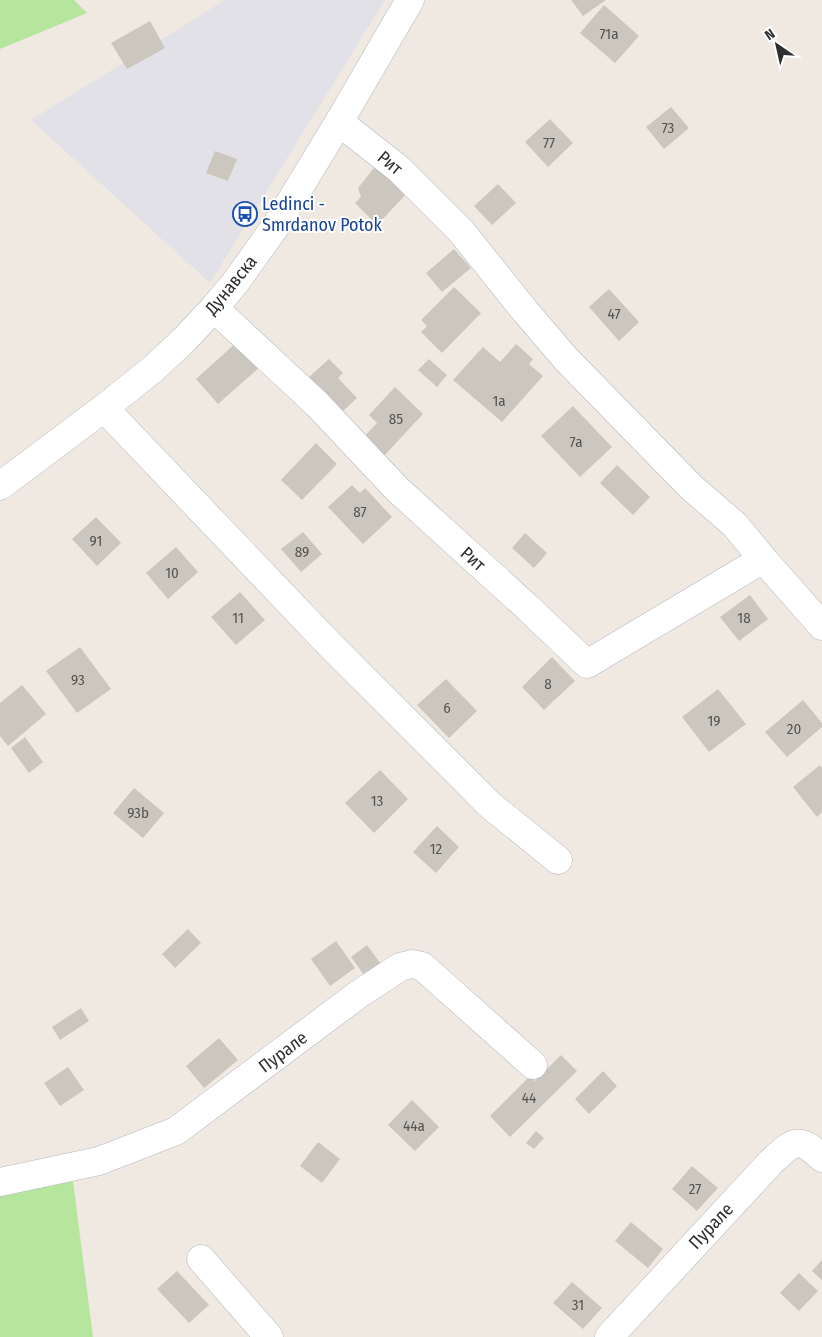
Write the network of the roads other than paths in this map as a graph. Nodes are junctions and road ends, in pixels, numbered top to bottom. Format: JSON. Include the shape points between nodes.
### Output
{"nodes":[{"id":1,"x":410,"y":0,"type":"edge"},
{"id":2,"x":339,"y":122,"type":"junction"},
{"id":3,"x":214,"y":308,"type":"junction"},
{"id":4,"x":104,"y":408,"type":"junction"},
{"id":5,"x":0,"y":486,"type":"edge"},
{"id":6,"x":763,"y":559,"type":"junction"},
{"id":7,"x":822,"y":626,"type":"edge"},
{"id":8,"x":558,"y":860,"type":"dead end"},
{"id":9,"x":533,"y":1065,"type":"dead end"},
{"id":10,"x":822,"y":1158,"type":"edge"},
{"id":11,"x":0,"y":1182,"type":"edge"},
{"id":12,"x":201,"y":1259,"type":"dead end"},
{"id":13,"x":270,"y":1337,"type":"edge"},
{"id":14,"x":609,"y":1337,"type":"edge"}],
"edges":[{"from":1,"to":2,"type":"street","name":"Дунавска"},
{"from":2,"to":3,"type":"street","name":"Дунавска","via":[[275,227]]},
{"from":2,"to":6,"type":"street","name":"Рит","via":[[399,169],[461,231],[566,359],[691,486],[735,525]]},
{"from":3,"to":4,"type":"street","name":"Дунавска","via":[[159,363]]},
{"from":3,"to":6,"type":"street","name":"Рит","via":[[318,404],[397,489],[587,664]]},
{"from":4,"to":5,"type":"street","name":"Дунавска"},
{"from":4,"to":8,"type":"street","via":[[330,645],[490,805]]},
{"from":6,"to":7,"type":"street","name":"Рит"},
{"from":9,"to":11,"type":"street","name":"Пурале","via":[[422,966],[412,964],[400,967],[360,994],[176,1131],[99,1162]]},
{"from":10,"to":14,"type":"street","name":"Пурале","via":[[811,1147],[801,1143],[783,1151]]},
{"from":12,"to":13,"type":"street"}]}
